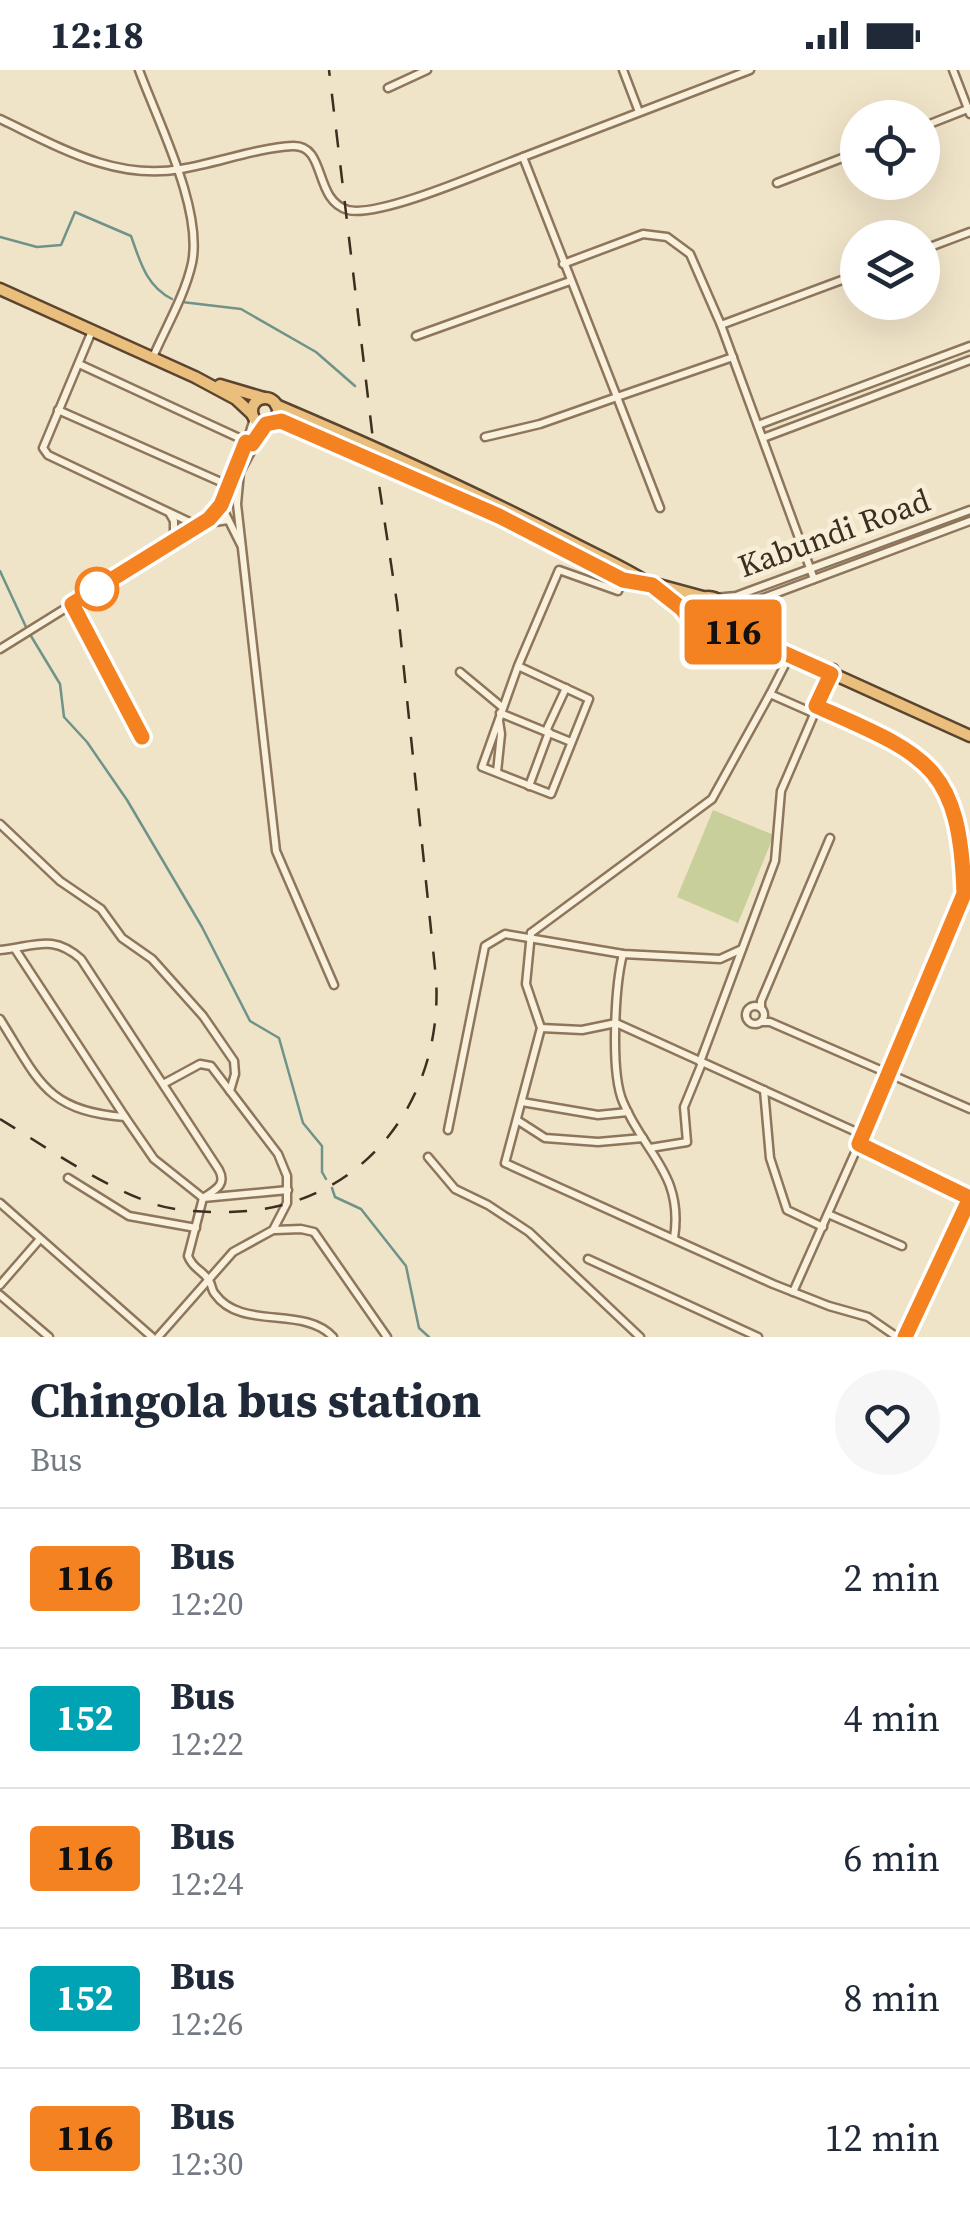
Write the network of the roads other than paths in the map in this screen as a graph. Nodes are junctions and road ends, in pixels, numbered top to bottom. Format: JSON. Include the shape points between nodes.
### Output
{"nodes":[{"id":1,"x":139,"y":70,"type":"edge"},
{"id":2,"x":427,"y":70,"type":"edge"},
{"id":3,"x":623,"y":70,"type":"edge"},
{"id":4,"x":750,"y":70,"type":"edge"},
{"id":5,"x":953,"y":70,"type":"edge"},
{"id":6,"x":388,"y":88,"type":"dead end"},
{"id":7,"x":969,"y":110,"type":"edge"},
{"id":8,"x":639,"y":112,"type":"junction"},
{"id":9,"x":0,"y":119,"type":"edge"},
{"id":10,"x":940,"y":120,"type":"edge"},
{"id":11,"x":523,"y":157,"type":"junction"},
{"id":12,"x":840,"y":159,"type":"edge"},
{"id":13,"x":176,"y":170,"type":"junction"},
{"id":14,"x":777,"y":184,"type":"dead end"},
{"id":15,"x":970,"y":232,"type":"edge"},
{"id":16,"x":940,"y":243,"type":"edge"},
{"id":17,"x":562,"y":264,"type":"junction"},
{"id":18,"x":840,"y":281,"type":"edge"},
{"id":19,"x":570,"y":282,"type":"junction"},
{"id":20,"x":0,"y":289,"type":"edge"},
{"id":21,"x":721,"y":324,"type":"junction"},
{"id":22,"x":92,"y":331,"type":"junction"},
{"id":23,"x":416,"y":336,"type":"dead end"},
{"id":24,"x":970,"y":346,"type":"edge"},
{"id":25,"x":952,"y":353,"type":"junction"},
{"id":26,"x":732,"y":356,"type":"junction"},
{"id":27,"x":152,"y":357,"type":"junction"},
{"id":28,"x":970,"y":360,"type":"edge"},
{"id":29,"x":79,"y":364,"type":"junction"},
{"id":30,"x":957,"y":365,"type":"junction"},
{"id":31,"x":195,"y":377,"type":"junction"},
{"id":32,"x":853,"y":390,"type":"junction"},
{"id":33,"x":264,"y":398,"type":"junction"},
{"id":34,"x":618,"y":398,"type":"junction"},
{"id":35,"x":858,"y":402,"type":"junction"},
{"id":36,"x":276,"y":404,"type":"junction"},
{"id":37,"x":58,"y":410,"type":"junction"},
{"id":38,"x":252,"y":416,"type":"junction"},
{"id":39,"x":273,"y":423,"type":"junction"},
{"id":40,"x":322,"y":424,"type":"junction"},
{"id":41,"x":758,"y":425,"type":"junction"},
{"id":42,"x":485,"y":438,"type":"dead end"},
{"id":43,"x":763,"y":438,"type":"junction"},
{"id":44,"x":249,"y":443,"type":"junction"},
{"id":45,"x":234,"y":487,"type":"junction"},
{"id":46,"x":221,"y":505,"type":"junction"},
{"id":47,"x":660,"y":508,"type":"dead end"},
{"id":48,"x":970,"y":510,"type":"edge"},
{"id":49,"x":170,"y":513,"type":"junction"},
{"id":50,"x":237,"y":514,"type":"junction"},
{"id":51,"x":970,"y":521,"type":"edge"},
{"id":52,"x":224,"y":522,"type":"junction"},
{"id":53,"x":200,"y":525,"type":"junction"},
{"id":54,"x":174,"y":540,"type":"junction"},
{"id":55,"x":242,"y":546,"type":"junction"},
{"id":56,"x":810,"y":569,"type":"junction"},
{"id":57,"x":638,"y":576,"type":"junction"},
{"id":58,"x":814,"y":578,"type":"junction"},
{"id":59,"x":623,"y":580,"type":"junction"},
{"id":60,"x":651,"y":584,"type":"junction"},
{"id":61,"x":708,"y":597,"type":"junction"},
{"id":62,"x":72,"y":604,"type":"junction"},
{"id":63,"x":748,"y":604,"type":"junction"},
{"id":64,"x":726,"y":612,"type":"junction"},
{"id":65,"x":689,"y":618,"type":"junction"},
{"id":66,"x":744,"y":626,"type":"junction"},
{"id":67,"x":720,"y":628,"type":"junction"},
{"id":68,"x":0,"y":649,"type":"edge"},
{"id":69,"x":790,"y":655,"type":"junction"},
{"id":70,"x":518,"y":666,"type":"junction"},
{"id":71,"x":833,"y":671,"type":"junction"},
{"id":72,"x":460,"y":672,"type":"dead end"},
{"id":73,"x":566,"y":688,"type":"junction"},
{"id":74,"x":770,"y":694,"type":"junction"},
{"id":75,"x":815,"y":710,"type":"junction"},
{"id":76,"x":500,"y":713,"type":"junction"},
{"id":77,"x":547,"y":732,"type":"junction"},
{"id":78,"x":970,"y":733,"type":"edge"},
{"id":79,"x":142,"y":737,"type":"dead end"},
{"id":80,"x":571,"y":742,"type":"junction"},
{"id":81,"x":497,"y":772,"type":"junction"},
{"id":82,"x":529,"y":786,"type":"junction"},
{"id":83,"x":0,"y":824,"type":"edge"},
{"id":84,"x":830,"y":838,"type":"dead end"},
{"id":85,"x":967,"y":893,"type":"edge"},
{"id":86,"x":528,"y":937,"type":"junction"},
{"id":87,"x":15,"y":949,"type":"junction"},
{"id":88,"x":742,"y":949,"type":"junction"},
{"id":89,"x":0,"y":950,"type":"edge"},
{"id":90,"x":623,"y":954,"type":"junction"},
{"id":91,"x":334,"y":985,"type":"dead end"},
{"id":92,"x":0,"y":1019,"type":"edge"},
{"id":93,"x":616,"y":1023,"type":"junction"},
{"id":94,"x":541,"y":1028,"type":"junction"},
{"id":95,"x":701,"y":1062,"type":"junction"},
{"id":96,"x":890,"y":1074,"type":"junction"},
{"id":97,"x":165,"y":1083,"type":"junction"},
{"id":98,"x":764,"y":1089,"type":"junction"},
{"id":99,"x":230,"y":1092,"type":"junction"},
{"id":100,"x":522,"y":1102,"type":"junction"},
{"id":101,"x":970,"y":1109,"type":"edge"},
{"id":102,"x":628,"y":1112,"type":"junction"},
{"id":103,"x":125,"y":1117,"type":"junction"},
{"id":104,"x":517,"y":1120,"type":"junction"},
{"id":105,"x":448,"y":1130,"type":"dead end"},
{"id":106,"x":863,"y":1134,"type":"junction"},
{"id":107,"x":643,"y":1138,"type":"junction"},
{"id":108,"x":859,"y":1144,"type":"junction"},
{"id":109,"x":650,"y":1148,"type":"junction"},
{"id":110,"x":428,"y":1157,"type":"dead end"},
{"id":111,"x":68,"y":1178,"type":"dead end"},
{"id":112,"x":288,"y":1190,"type":"junction"},
{"id":113,"x":203,"y":1198,"type":"junction"},
{"id":114,"x":0,"y":1203,"type":"edge"},
{"id":115,"x":828,"y":1214,"type":"junction"},
{"id":116,"x":823,"y":1227,"type":"junction"},
{"id":117,"x":196,"y":1228,"type":"junction"},
{"id":118,"x":274,"y":1230,"type":"junction"},
{"id":119,"x":674,"y":1238,"type":"junction"},
{"id":120,"x":40,"y":1239,"type":"junction"},
{"id":121,"x":902,"y":1246,"type":"dead end"},
{"id":122,"x":588,"y":1259,"type":"dead end"},
{"id":123,"x":208,"y":1278,"type":"junction"},
{"id":124,"x":0,"y":1285,"type":"edge"},
{"id":125,"x":793,"y":1292,"type":"junction"},
{"id":126,"x":0,"y":1295,"type":"edge"},
{"id":127,"x":49,"y":1337,"type":"edge"},
{"id":128,"x":155,"y":1337,"type":"edge"},
{"id":129,"x":332,"y":1337,"type":"edge"},
{"id":130,"x":387,"y":1337,"type":"edge"},
{"id":131,"x":640,"y":1337,"type":"edge"},
{"id":132,"x":758,"y":1337,"type":"edge"},
{"id":133,"x":897,"y":1337,"type":"edge"},
{"id":134,"x":905,"y":1337,"type":"edge"}],
"edges":[{"from":1,"to":13,"type":"street"},
{"from":2,"to":6,"type":"street"},
{"from":3,"to":8,"type":"street"},
{"from":4,"to":8,"type":"street"},
{"from":5,"to":7,"type":"street"},
{"from":7,"to":10,"type":"street"},
{"from":8,"to":11,"type":"street"},
{"from":9,"to":13,"type":"street","via":[[98,164]]},
{"from":11,"to":13,"type":"street","via":[[356,212],[330,199],[312,152],[303,147]]},
{"from":11,"to":17,"type":"street"},
{"from":12,"to":14,"type":"street"},
{"from":13,"to":27,"type":"street","via":[[192,226],[192,264]]},
{"from":15,"to":16,"type":"street"},
{"from":17,"to":19,"type":"street"},
{"from":17,"to":21,"type":"street","via":[[643,234],[668,237],[690,254]]},
{"from":18,"to":21,"type":"street"},
{"from":19,"to":23,"type":"street"},
{"from":19,"to":34,"type":"street"},
{"from":20,"to":22,"type":"highway"},
{"from":21,"to":26,"type":"street"},
{"from":22,"to":27,"type":"highway"},
{"from":22,"to":29,"type":"street"},
{"from":24,"to":25,"type":"street"},
{"from":25,"to":30,"type":"street"},
{"from":25,"to":32,"type":"street"},
{"from":26,"to":34,"type":"street"},
{"from":26,"to":41,"type":"street"},
{"from":27,"to":31,"type":"highway"},
{"from":28,"to":30,"type":"street"},
{"from":29,"to":37,"type":"street"},
{"from":29,"to":44,"type":"street"},
{"from":30,"to":35,"type":"street"},
{"from":31,"to":33,"type":"highway"},
{"from":31,"to":38,"type":"highway"},
{"from":32,"to":35,"type":"street"},
{"from":32,"to":41,"type":"street"},
{"from":33,"to":36,"type":"highway"},
{"from":33,"to":38,"type":"highway","via":[[253,404]]},
{"from":34,"to":42,"type":"street"},
{"from":34,"to":47,"type":"street"},
{"from":35,"to":43,"type":"street"},
{"from":36,"to":39,"type":"highway"},
{"from":36,"to":40,"type":"highway"},
{"from":37,"to":45,"type":"street"},
{"from":37,"to":49,"type":"street","via":[[44,442],[48,454]]},
{"from":38,"to":39,"type":"highway"},
{"from":38,"to":44,"type":"street"},
{"from":39,"to":40,"type":"highway"},
{"from":39,"to":44,"type":"street"},
{"from":39,"to":59,"type":"street","via":[[499,516]]},
{"from":40,"to":57,"type":"highway"},
{"from":41,"to":43,"type":"street"},
{"from":43,"to":56,"type":"street"},
{"from":44,"to":45,"type":"street"},
{"from":45,"to":46,"type":"street"},
{"from":45,"to":50,"type":"street"},
{"from":46,"to":52,"type":"street"},
{"from":46,"to":53,"type":"street"},
{"from":48,"to":56,"type":"street","name":"Kabundi Road"},
{"from":49,"to":53,"type":"street"},
{"from":49,"to":54,"type":"street"},
{"from":50,"to":52,"type":"street"},
{"from":50,"to":55,"type":"street"},
{"from":51,"to":58,"type":"street","name":"Kabundi Road"},
{"from":52,"to":53,"type":"street"},
{"from":52,"to":55,"type":"street"},
{"from":53,"to":54,"type":"street"},
{"from":54,"to":62,"type":"street"},
{"from":55,"to":91,"type":"street","via":[[276,851]]},
{"from":56,"to":58,"type":"street"},
{"from":56,"to":61,"type":"street","name":"Kabundi Road","via":[[736,596]]},
{"from":57,"to":59,"type":"street"},
{"from":57,"to":60,"type":"highway"},
{"from":58,"to":63,"type":"street","name":"Kabundi Road"},
{"from":59,"to":60,"type":"street"},
{"from":59,"to":70,"type":"street","via":[[618,591],[560,570]]},
{"from":60,"to":61,"type":"highway"},
{"from":60,"to":65,"type":"highway"},
{"from":61,"to":64,"type":"highway"},
{"from":61,"to":65,"type":"highway","via":[[692,605]]},
{"from":62,"to":68,"type":"street"},
{"from":62,"to":79,"type":"street"},
{"from":63,"to":64,"type":"street","name":"Kabundi Road"},
{"from":63,"to":66,"type":"street","via":[[741,614]]},
{"from":64,"to":66,"type":"highway"},
{"from":64,"to":67,"type":"highway"},
{"from":65,"to":67,"type":"highway","via":[[705,633]]},
{"from":66,"to":71,"type":"highway"},
{"from":67,"to":69,"type":"highway"},
{"from":69,"to":71,"type":"highway"},
{"from":69,"to":74,"type":"street"},
{"from":70,"to":73,"type":"street"},
{"from":70,"to":76,"type":"street"},
{"from":71,"to":75,"type":"street"},
{"from":71,"to":78,"type":"highway"},
{"from":72,"to":76,"type":"street"},
{"from":73,"to":77,"type":"street"},
{"from":73,"to":80,"type":"street","via":[[589,700]]},
{"from":74,"to":75,"type":"street"},
{"from":74,"to":86,"type":"street","via":[[712,799]]},
{"from":75,"to":85,"type":"street","via":[[902,746],[929,766],[958,825]]},
{"from":75,"to":88,"type":"street","via":[[781,791],[775,861]]},
{"from":76,"to":77,"type":"street"},
{"from":76,"to":81,"type":"street"},
{"from":76,"to":81,"type":"street","via":[[481,764]]},
{"from":77,"to":80,"type":"street"},
{"from":77,"to":82,"type":"street"},
{"from":80,"to":82,"type":"street","via":[[553,793]]},
{"from":81,"to":82,"type":"street"},
{"from":83,"to":99,"type":"street","via":[[101,909],[203,1016],[234,1061]]},
{"from":84,"to":96,"type":"street","via":[[761,1012]]},
{"from":85,"to":96,"type":"street"},
{"from":86,"to":90,"type":"street"},
{"from":86,"to":94,"type":"street","via":[[526,984]]},
{"from":86,"to":105,"type":"street","via":[[500,935],[485,946]]},
{"from":87,"to":89,"type":"street"},
{"from":87,"to":97,"type":"street","via":[[51,942],[70,948]]},
{"from":87,"to":103,"type":"street"},
{"from":88,"to":90,"type":"street","via":[[720,959]]},
{"from":88,"to":95,"type":"street"},
{"from":90,"to":93,"type":"street"},
{"from":92,"to":103,"type":"street","via":[[60,1101],[81,1112]]},
{"from":93,"to":94,"type":"street"},
{"from":93,"to":95,"type":"street"},
{"from":93,"to":102,"type":"street","via":[[620,1091]]},
{"from":94,"to":100,"type":"street"},
{"from":95,"to":98,"type":"street"},
{"from":95,"to":109,"type":"street","via":[[684,1107],[687,1142]]},
{"from":96,"to":101,"type":"street"},
{"from":96,"to":106,"type":"street"},
{"from":97,"to":99,"type":"street","via":[[205,1064]]},
{"from":97,"to":113,"type":"street","via":[[222,1176],[220,1187]]},
{"from":98,"to":106,"type":"street"},
{"from":98,"to":116,"type":"street","via":[[770,1158],[786,1210]]},
{"from":99,"to":112,"type":"street","via":[[278,1154]]},
{"from":100,"to":102,"type":"street","via":[[598,1116]]},
{"from":100,"to":104,"type":"street"},
{"from":102,"to":107,"type":"street"},
{"from":103,"to":113,"type":"street","via":[[154,1159]]},
{"from":104,"to":107,"type":"street","via":[[545,1138]]},
{"from":104,"to":119,"type":"street","via":[[505,1164]]},
{"from":106,"to":108,"type":"street"},
{"from":107,"to":109,"type":"street"},
{"from":108,"to":115,"type":"street"},
{"from":108,"to":134,"type":"street","via":[[970,1198]]},
{"from":109,"to":119,"type":"street","via":[[674,1200]]},
{"from":110,"to":131,"type":"street","via":[[455,1189],[528,1232]]},
{"from":111,"to":117,"type":"street","via":[[129,1216]]},
{"from":112,"to":113,"type":"street"},
{"from":112,"to":118,"type":"street"},
{"from":113,"to":117,"type":"street"},
{"from":114,"to":120,"type":"street"},
{"from":115,"to":116,"type":"street"},
{"from":115,"to":121,"type":"street"},
{"from":116,"to":125,"type":"street"},
{"from":117,"to":123,"type":"street","via":[[188,1256]]},
{"from":118,"to":123,"type":"street","via":[[239,1247]]},
{"from":118,"to":130,"type":"street","via":[[314,1232]]},
{"from":119,"to":125,"type":"street"},
{"from":120,"to":124,"type":"street"},
{"from":120,"to":128,"type":"street"},
{"from":122,"to":132,"type":"street"},
{"from":123,"to":128,"type":"street"},
{"from":123,"to":129,"type":"street","via":[[214,1293],[236,1309],[314,1324]]},
{"from":125,"to":133,"type":"street","via":[[868,1317]]},
{"from":126,"to":127,"type":"street"}]}
